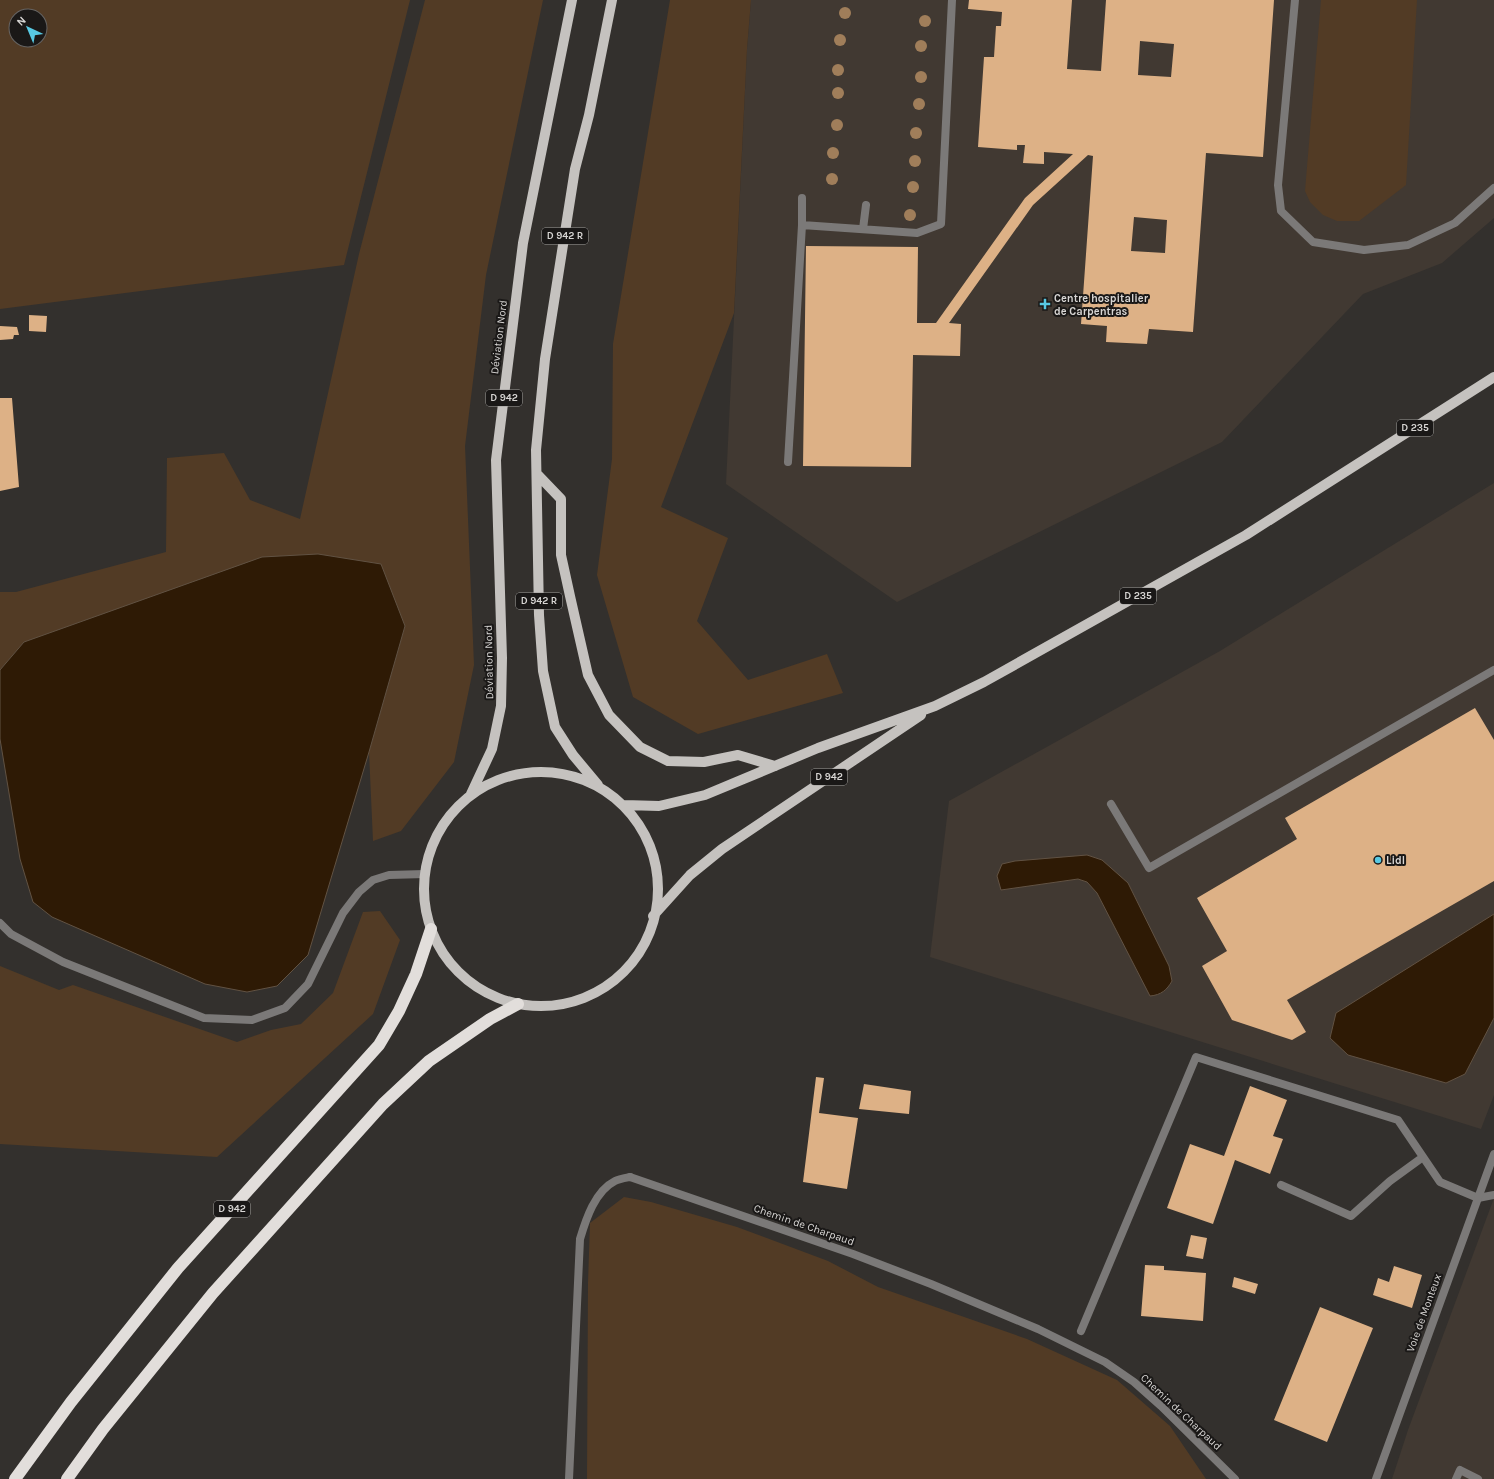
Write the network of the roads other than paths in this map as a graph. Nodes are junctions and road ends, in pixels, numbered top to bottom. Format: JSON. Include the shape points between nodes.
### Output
{"nodes":[{"id":1,"x":572,"y":0,"type":"edge"},
{"id":2,"x":612,"y":0,"type":"edge"},
{"id":3,"x":952,"y":0,"type":"edge"},
{"id":4,"x":1295,"y":0,"type":"edge"},
{"id":5,"x":1494,"y":188,"type":"edge"},
{"id":6,"x":802,"y":198,"type":"dead end"},
{"id":7,"x":866,"y":205,"type":"dead end"},
{"id":8,"x":802,"y":225,"type":"junction"},
{"id":9,"x":863,"y":229,"type":"junction"},
{"id":10,"x":1494,"y":377,"type":"edge"},
{"id":11,"x":788,"y":462,"type":"dead end"},
{"id":12,"x":537,"y":474,"type":"junction"},
{"id":13,"x":1494,"y":670,"type":"edge"},
{"id":14,"x":935,"y":706,"type":"junction"},
{"id":15,"x":775,"y":766,"type":"junction"},
{"id":16,"x":598,"y":786,"type":"junction"},
{"id":17,"x":470,"y":796,"type":"junction"},
{"id":18,"x":1111,"y":804,"type":"dead end"},
{"id":19,"x":624,"y":805,"type":"junction"},
{"id":20,"x":426,"y":874,"type":"junction"},
{"id":21,"x":653,"y":916,"type":"junction"},
{"id":22,"x":0,"y":923,"type":"edge"},
{"id":23,"x":431,"y":929,"type":"junction"},
{"id":24,"x":518,"y":1004,"type":"junction"},
{"id":25,"x":1494,"y":1154,"type":"edge"},
{"id":26,"x":1423,"y":1157,"type":"junction"},
{"id":27,"x":1281,"y":1185,"type":"dead end"},
{"id":28,"x":1494,"y":1195,"type":"edge"},
{"id":29,"x":1478,"y":1198,"type":"junction"},
{"id":30,"x":1081,"y":1331,"type":"dead end"},
{"id":31,"x":14,"y":1479,"type":"edge"},
{"id":32,"x":67,"y":1479,"type":"edge"},
{"id":33,"x":569,"y":1479,"type":"edge"},
{"id":34,"x":1235,"y":1479,"type":"edge"},
{"id":35,"x":1376,"y":1479,"type":"edge"},
{"id":36,"x":1456,"y":1479,"type":"edge"},
{"id":37,"x":1478,"y":1479,"type":"edge"}],
"edges":[{"from":1,"to":17,"type":"main road","name":"Déviation Nord","number":"D 942","via":[[524,243],[496,460],[502,706],[492,749]]},
{"from":2,"to":12,"type":"main road","number":"D 942 R","via":[[589,115],[575,169],[550,327],[536,450]]},
{"from":3,"to":9,"type":"street","via":[[940,224],[917,233]]},
{"from":4,"to":5,"type":"street","via":[[1278,185],[1281,211],[1313,242],[1364,250],[1408,245],[1454,223]]},
{"from":6,"to":8,"type":"street"},
{"from":7,"to":9,"type":"street"},
{"from":8,"to":9,"type":"street"},
{"from":8,"to":11,"type":"street"},
{"from":10,"to":14,"type":"main road","number":"D 235","via":[[1246,535],[984,682]]},
{"from":12,"to":15,"type":"main road","via":[[561,499],[561,555],[570,596],[588,675],[609,715],[640,747],[668,761],[704,762],[738,755]]},
{"from":12,"to":16,"type":"main road","number":"D 942 R","via":[[539,615],[543,671],[555,727]]},
{"from":13,"to":18,"type":"street","via":[[1150,868]]},
{"from":14,"to":15,"type":"main road"},
{"from":14,"to":21,"type":"main road","number":"D 942","via":[[722,849],[690,875]]},
{"from":15,"to":19,"type":"main road","via":[[705,795],[659,806]]},
{"from":16,"to":17,"type":"main road","via":[[555,772],[510,776]]},
{"from":16,"to":19,"type":"main road"},
{"from":17,"to":20,"type":"main road","via":[[452,812],[438,833],[428,856]]},
{"from":19,"to":21,"type":"main road","via":[[646,834],[658,869]]},
{"from":20,"to":22,"type":"street","via":[[389,875],[373,880],[359,892],[343,913],[308,984],[284,1008],[252,1020],[204,1018],[63,962],[12,934]]},
{"from":20,"to":23,"type":"main road","via":[[425,905]]},
{"from":21,"to":24,"type":"main road","via":[[645,945],[619,977],[584,998],[566,1005],[544,1007]]},
{"from":23,"to":24,"type":"main road","via":[[447,960],[472,984]]},
{"from":23,"to":31,"type":"highway","number":"D 942","via":[[416,974],[399,1011],[378,1045],[178,1268],[71,1402]]},
{"from":24,"to":32,"type":"highway","via":[[490,1019],[429,1061],[383,1104],[213,1293],[103,1429]]},
{"from":25,"to":29,"type":"street","name":"Voie de Monteux"},
{"from":26,"to":27,"type":"street","via":[[1390,1181],[1351,1216]]},
{"from":26,"to":29,"type":"street","via":[[1440,1182]]},
{"from":26,"to":30,"type":"street","via":[[1398,1120],[1196,1058]]},
{"from":28,"to":29,"type":"street"},
{"from":29,"to":35,"type":"street","name":"Voie de Monteux"},
{"from":33,"to":34,"type":"street","name":"Chemin de Charpaud","via":[[580,1239],[589,1212],[605,1188],[616,1180],[630,1178],[853,1254],[931,1284],[1105,1362],[1162,1406]]},
{"from":36,"to":37,"type":"street","via":[[1460,1470]]}]}
